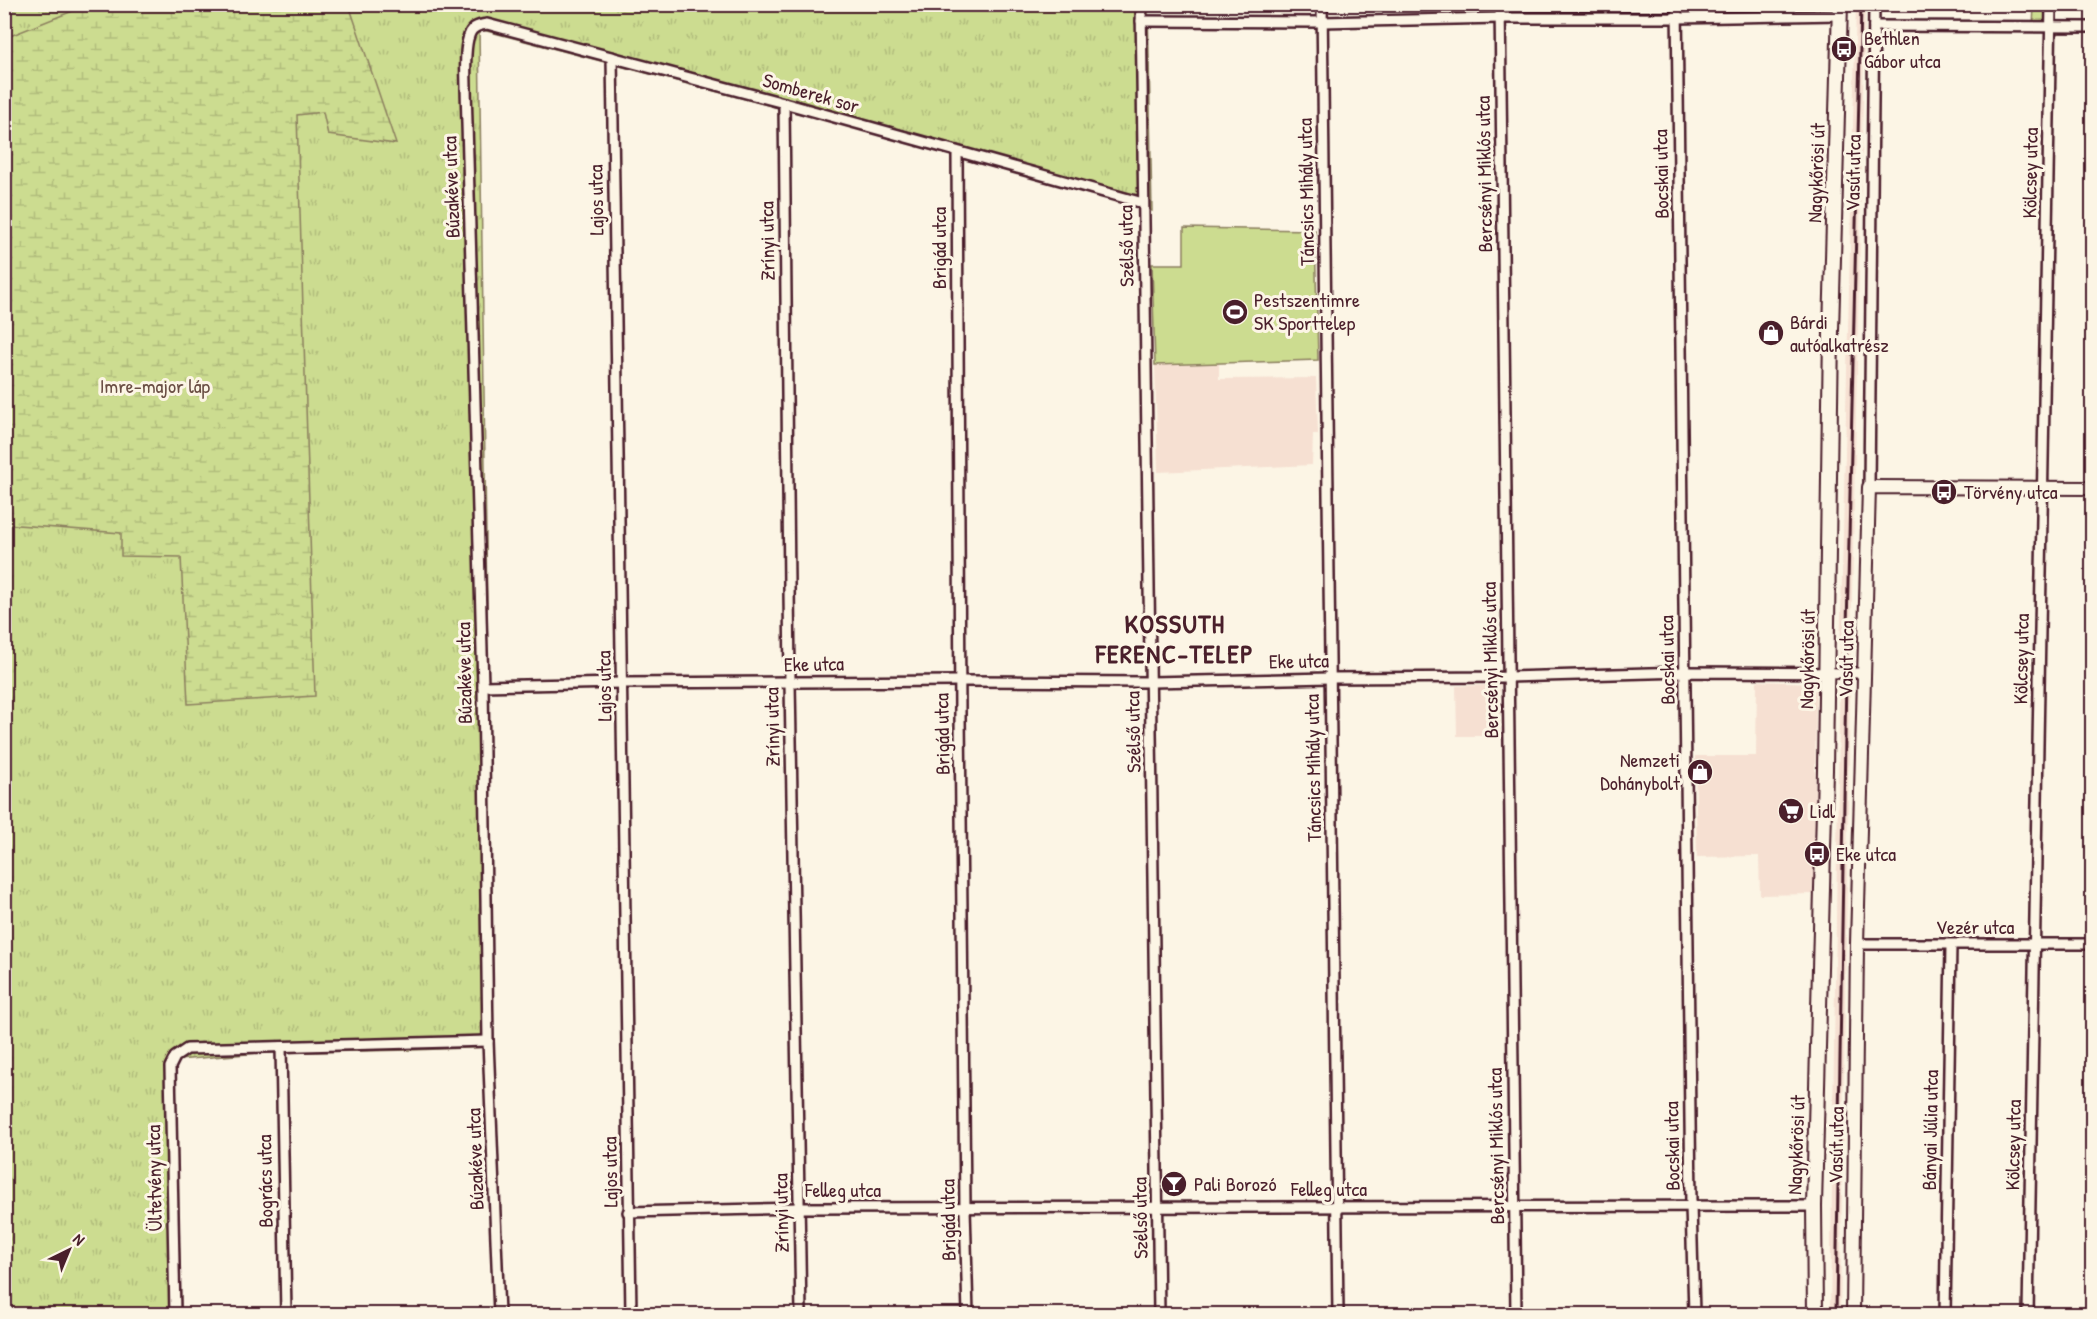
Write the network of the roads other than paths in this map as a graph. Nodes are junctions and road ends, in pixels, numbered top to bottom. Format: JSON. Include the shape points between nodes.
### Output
{"nodes":[{"id":1,"x":1141,"y":4,"type":"edge"},
{"id":2,"x":1322,"y":4,"type":"edge"},
{"id":3,"x":1500,"y":4,"type":"edge"},
{"id":4,"x":1677,"y":4,"type":"edge"},
{"id":5,"x":1874,"y":4,"type":"edge"},
{"id":6,"x":2051,"y":4,"type":"edge"},
{"id":7,"x":1840,"y":10,"type":"edge"},
{"id":8,"x":1500,"y":18,"type":"junction"},
{"id":9,"x":1677,"y":18,"type":"junction"},
{"id":10,"x":1141,"y":21,"type":"junction"},
{"id":11,"x":1322,"y":22,"type":"junction"},
{"id":12,"x":1874,"y":26,"type":"junction"},
{"id":13,"x":2050,"y":27,"type":"junction"},
{"id":14,"x":2092,"y":27,"type":"edge"},
{"id":15,"x":471,"y":32,"type":"joint"},
{"id":16,"x":612,"y":57,"type":"junction"},
{"id":17,"x":784,"y":103,"type":"junction"},
{"id":18,"x":957,"y":152,"type":"junction"},
{"id":19,"x":1143,"y":203,"type":"junction"},
{"id":20,"x":1869,"y":487,"type":"junction"},
{"id":21,"x":2042,"y":487,"type":"junction"},
{"id":22,"x":2092,"y":488,"type":"edge"},
{"id":23,"x":1685,"y":672,"type":"junction"},
{"id":24,"x":1827,"y":672,"type":"junction"},
{"id":25,"x":1865,"y":673,"type":"junction"},
{"id":26,"x":1509,"y":677,"type":"junction"},
{"id":27,"x":1330,"y":678,"type":"junction"},
{"id":28,"x":959,"y":681,"type":"junction"},
{"id":29,"x":790,"y":682,"type":"junction"},
{"id":30,"x":1150,"y":682,"type":"junction"},
{"id":31,"x":622,"y":683,"type":"junction"},
{"id":32,"x":483,"y":686,"type":"junction"},
{"id":33,"x":1857,"y":944,"type":"junction"},
{"id":34,"x":1951,"y":945,"type":"junction"},
{"id":35,"x":2034,"y":945,"type":"junction"},
{"id":36,"x":2092,"y":945,"type":"edge"},
{"id":37,"x":488,"y":1041,"type":"junction"},
{"id":38,"x":281,"y":1047,"type":"junction"},
{"id":39,"x":1691,"y":1205,"type":"junction"},
{"id":40,"x":1515,"y":1206,"type":"junction"},
{"id":41,"x":1814,"y":1206,"type":"junction"},
{"id":42,"x":1337,"y":1207,"type":"junction"},
{"id":43,"x":799,"y":1208,"type":"junction"},
{"id":44,"x":965,"y":1208,"type":"junction"},
{"id":45,"x":1158,"y":1208,"type":"junction"},
{"id":46,"x":628,"y":1212,"type":"junction"},
{"id":47,"x":175,"y":1314,"type":"edge"},
{"id":48,"x":286,"y":1314,"type":"edge"},
{"id":49,"x":499,"y":1314,"type":"edge"},
{"id":50,"x":631,"y":1314,"type":"edge"},
{"id":51,"x":801,"y":1314,"type":"edge"},
{"id":52,"x":968,"y":1314,"type":"edge"},
{"id":53,"x":1159,"y":1314,"type":"edge"},
{"id":54,"x":1338,"y":1314,"type":"edge"},
{"id":55,"x":1516,"y":1314,"type":"edge"},
{"id":56,"x":1694,"y":1314,"type":"edge"},
{"id":57,"x":1815,"y":1314,"type":"edge"},
{"id":58,"x":1852,"y":1314,"type":"edge"},
{"id":59,"x":1945,"y":1314,"type":"edge"},
{"id":60,"x":2028,"y":1314,"type":"edge"}],
"edges":[{"from":1,"to":10,"type":"street","name":"Szélső utca"},
{"from":2,"to":11,"type":"street","name":"Táncsics Mihály utca"},
{"from":3,"to":8,"type":"street","name":"Bercsényi Miklós utca"},
{"from":4,"to":9,"type":"street","name":"Bocskai utca"},
{"from":5,"to":12,"type":"street","name":"Vasút utca"},
{"from":6,"to":13,"type":"street","name":"Kölcsey utca"},
{"from":7,"to":9,"type":"street"},
{"from":7,"to":24,"type":"main road","name":"Nagykőrösi út"},
{"from":8,"to":9,"type":"street"},
{"from":8,"to":11,"type":"street"},
{"from":8,"to":26,"type":"street","name":"Bercsényi Miklós utca"},
{"from":9,"to":23,"type":"street","name":"Bocskai utca"},
{"from":10,"to":11,"type":"street"},
{"from":10,"to":19,"type":"street","name":"Szélső utca"},
{"from":11,"to":27,"type":"street","name":"Táncsics Mihály utca"},
{"from":12,"to":13,"type":"street"},
{"from":12,"to":20,"type":"street","name":"Vasút utca"},
{"from":13,"to":14,"type":"street"},
{"from":13,"to":21,"type":"street","name":"Kölcsey utca"},
{"from":15,"to":16,"type":"street","name":"Somberek sor","via":[[478,25],[487,24]]},
{"from":15,"to":32,"type":"street","name":"Búzakéve utca","via":[[466,88]]},
{"from":16,"to":17,"type":"street","name":"Somberek sor"},
{"from":16,"to":31,"type":"street","name":"Lajos utca"},
{"from":17,"to":18,"type":"street","name":"Somberek sor"},
{"from":17,"to":29,"type":"street","name":"Zrínyi utca"},
{"from":18,"to":19,"type":"street","name":"Somberek sor"},
{"from":18,"to":28,"type":"street","name":"Brigád utca"},
{"from":19,"to":30,"type":"street","name":"Szélső utca"},
{"from":20,"to":21,"type":"street"},
{"from":20,"to":25,"type":"street","name":"Vasút utca"},
{"from":21,"to":22,"type":"street"},
{"from":21,"to":35,"type":"street","name":"Kölcsey utca"},
{"from":23,"to":24,"type":"street","name":"Eke utca"},
{"from":23,"to":26,"type":"street","name":"Eke utca"},
{"from":23,"to":39,"type":"street","name":"Bocskai utca"},
{"from":24,"to":25,"type":"street","name":"Eke utca"},
{"from":24,"to":41,"type":"main road","name":"Nagykőrösi út"},
{"from":25,"to":33,"type":"street","name":"Vasút utca"},
{"from":26,"to":27,"type":"street","name":"Eke utca"},
{"from":26,"to":40,"type":"street","name":"Bercsényi Miklós utca"},
{"from":27,"to":30,"type":"street","name":"Eke utca"},
{"from":27,"to":42,"type":"street","name":"Táncsics Mihály utca"},
{"from":28,"to":29,"type":"street","name":"Eke utca"},
{"from":28,"to":30,"type":"street","name":"Eke utca"},
{"from":28,"to":44,"type":"street","name":"Brigád utca"},
{"from":29,"to":31,"type":"street","name":"Eke utca"},
{"from":29,"to":43,"type":"street","name":"Zrínyi utca"},
{"from":30,"to":45,"type":"street","name":"Szélső utca"},
{"from":31,"to":32,"type":"street","name":"Eke utca"},
{"from":31,"to":46,"type":"street","name":"Lajos utca"},
{"from":32,"to":37,"type":"street","name":"Búzakéve utca"},
{"from":33,"to":34,"type":"street","name":"Vezér utca"},
{"from":33,"to":58,"type":"street","name":"Vasút utca"},
{"from":34,"to":35,"type":"street","name":"Vezér utca"},
{"from":34,"to":59,"type":"street","name":"Bányai Júlia utca"},
{"from":35,"to":36,"type":"street","name":"Vezér utca"},
{"from":35,"to":60,"type":"street","name":"Kölcsey utca"},
{"from":37,"to":38,"type":"street"},
{"from":37,"to":49,"type":"street","name":"Búzakéve utca"},
{"from":38,"to":47,"type":"street","name":"Ültetvény utca","via":[[186,1049],[170,1067]]},
{"from":38,"to":48,"type":"street","name":"Bogrács utca"},
{"from":39,"to":40,"type":"street","name":"Felleg utca"},
{"from":39,"to":41,"type":"street","name":"Felleg utca"},
{"from":39,"to":56,"type":"street","name":"Bocskai utca"},
{"from":40,"to":42,"type":"street","name":"Felleg utca"},
{"from":40,"to":55,"type":"street","name":"Bercsényi Miklós utca"},
{"from":41,"to":57,"type":"main road","name":"Nagykőrösi út"},
{"from":42,"to":45,"type":"street","name":"Felleg utca"},
{"from":42,"to":54,"type":"street","name":"Táncsics Mihály utca"},
{"from":43,"to":44,"type":"street","name":"Felleg utca"},
{"from":43,"to":46,"type":"street","name":"Felleg utca"},
{"from":43,"to":51,"type":"street","name":"Zrínyi utca"},
{"from":44,"to":45,"type":"street","name":"Felleg utca"},
{"from":44,"to":52,"type":"street","name":"Brigád utca"},
{"from":45,"to":53,"type":"street","name":"Szélső utca"},
{"from":46,"to":50,"type":"street","name":"Lajos utca"}]}
